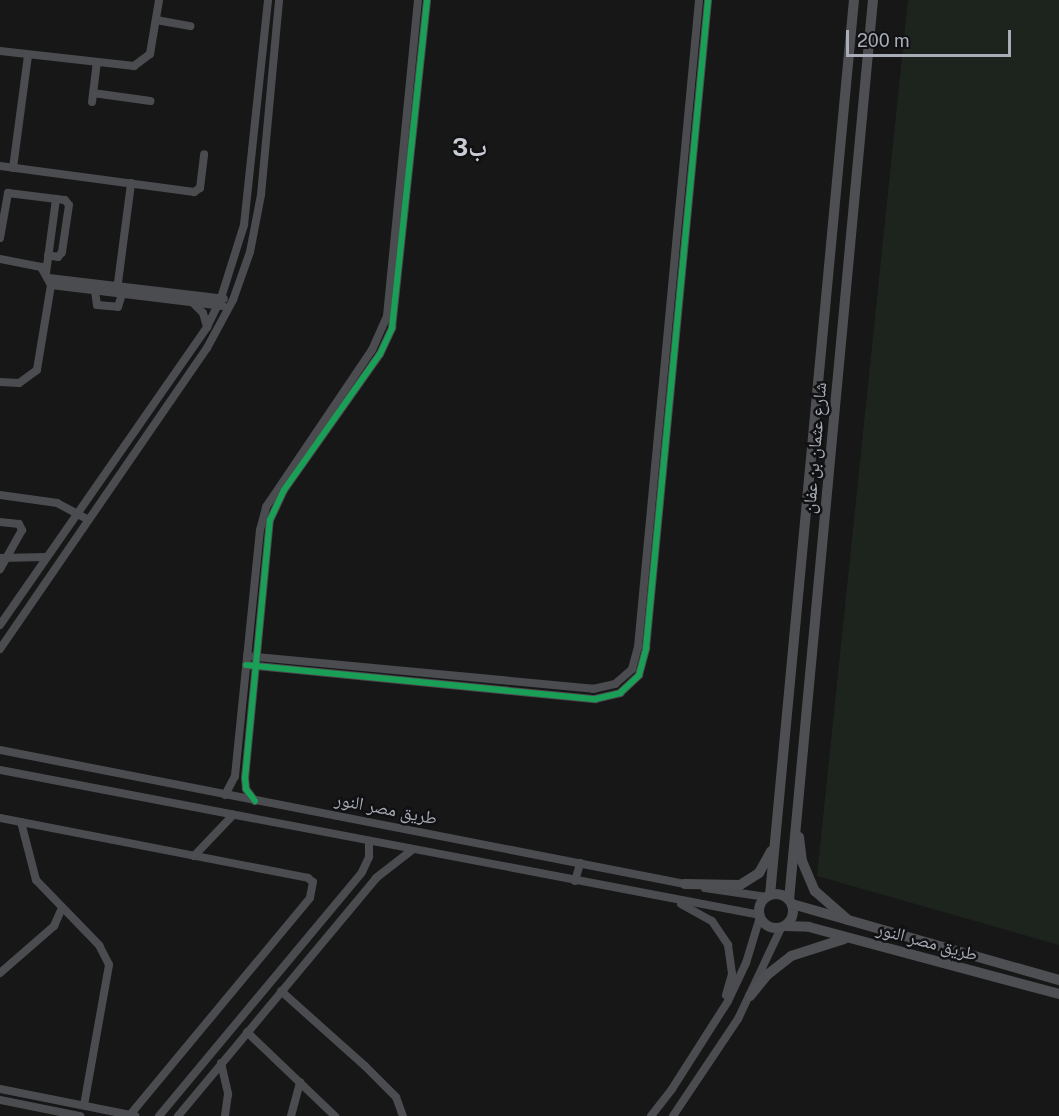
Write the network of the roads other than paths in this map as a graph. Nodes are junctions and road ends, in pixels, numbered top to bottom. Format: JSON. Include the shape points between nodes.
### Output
{"nodes":[{"id":1,"x":159,"y":0,"type":"edge"},
{"id":2,"x":268,"y":0,"type":"edge"},
{"id":3,"x":279,"y":0,"type":"edge"},
{"id":4,"x":418,"y":0,"type":"edge"},
{"id":5,"x":427,"y":0,"type":"edge"},
{"id":6,"x":699,"y":0,"type":"edge"},
{"id":7,"x":708,"y":0,"type":"edge"},
{"id":8,"x":854,"y":0,"type":"edge"},
{"id":9,"x":873,"y":0,"type":"edge"},
{"id":10,"x":156,"y":20,"type":"junction"},
{"id":11,"x":190,"y":26,"type":"dead end"},
{"id":12,"x":0,"y":51,"type":"edge"},
{"id":13,"x":28,"y":55,"type":"junction"},
{"id":14,"x":97,"y":63,"type":"junction"},
{"id":15,"x":150,"y":101,"type":"dead end"},
{"id":16,"x":840,"y":145,"type":"junction"},
{"id":17,"x":859,"y":147,"type":"junction"},
{"id":18,"x":204,"y":154,"type":"dead end"},
{"id":19,"x":0,"y":166,"type":"edge"},
{"id":20,"x":14,"y":168,"type":"junction"},
{"id":21,"x":130,"y":183,"type":"junction"},
{"id":22,"x":56,"y":199,"type":"junction"},
{"id":23,"x":0,"y":238,"type":"edge"},
{"id":24,"x":48,"y":255,"type":"junction"},
{"id":25,"x":0,"y":259,"type":"edge"},
{"id":26,"x":48,"y":278,"type":"junction"},
{"id":27,"x":228,"y":280,"type":"junction"},
{"id":28,"x":96,"y":291,"type":"junction"},
{"id":29,"x":118,"y":291,"type":"junction"},
{"id":30,"x":195,"y":299,"type":"junction"},
{"id":31,"x":219,"y":302,"type":"junction"},
{"id":32,"x":231,"y":303,"type":"junction"},
{"id":33,"x":207,"y":327,"type":"junction"},
{"id":34,"x":0,"y":382,"type":"edge"},
{"id":35,"x":0,"y":495,"type":"edge"},
{"id":36,"x":77,"y":512,"type":"junction"},
{"id":37,"x":87,"y":519,"type":"junction"},
{"id":38,"x":0,"y":522,"type":"edge"},
{"id":39,"x":46,"y":556,"type":"junction"},
{"id":40,"x":4,"y":558,"type":"edge"},
{"id":41,"x":0,"y":569,"type":"edge"},
{"id":42,"x":0,"y":625,"type":"edge"},
{"id":43,"x":0,"y":649,"type":"edge"},
{"id":44,"x":251,"y":661,"type":"junction"},
{"id":45,"x":0,"y":750,"type":"edge"},
{"id":46,"x":0,"y":770,"type":"edge"},
{"id":47,"x":225,"y":795,"type":"junction"},
{"id":48,"x":255,"y":801,"type":"junction"},
{"id":49,"x":797,"y":814,"type":"junction"},
{"id":50,"x":233,"y":815,"type":"junction"},
{"id":51,"x":0,"y":818,"type":"edge"},
{"id":52,"x":21,"y":822,"type":"junction"},
{"id":53,"x":36,"y":825,"type":"junction"},
{"id":54,"x":26,"y":840,"type":"junction"},
{"id":55,"x":369,"y":841,"type":"junction"},
{"id":56,"x":775,"y":843,"type":"junction"},
{"id":57,"x":412,"y":850,"type":"junction"},
{"id":58,"x":194,"y":856,"type":"junction"},
{"id":59,"x":580,"y":863,"type":"junction"},
{"id":60,"x":575,"y":881,"type":"junction"},
{"id":61,"x":685,"y":884,"type":"junction"},
{"id":62,"x":659,"y":894,"type":"junction"},
{"id":63,"x":769,"y":896,"type":"junction"},
{"id":64,"x":790,"y":902,"type":"junction"},
{"id":65,"x":62,"y":908,"type":"junction"},
{"id":66,"x":760,"y":916,"type":"junction"},
{"id":67,"x":75,"y":921,"type":"junction"},
{"id":68,"x":851,"y":923,"type":"junction"},
{"id":69,"x":54,"y":926,"type":"junction"},
{"id":70,"x":783,"y":927,"type":"junction"},
{"id":71,"x":846,"y":938,"type":"junction"},
{"id":72,"x":0,"y":973,"type":"edge"},
{"id":73,"x":1059,"y":980,"type":"edge"},
{"id":74,"x":281,"y":991,"type":"junction"},
{"id":75,"x":1059,"y":994,"type":"edge"},
{"id":76,"x":750,"y":996,"type":"junction"},
{"id":77,"x":718,"y":1017,"type":"junction"},
{"id":78,"x":247,"y":1032,"type":"junction"},
{"id":79,"x":221,"y":1063,"type":"junction"},
{"id":80,"x":300,"y":1082,"type":"junction"},
{"id":81,"x":0,"y":1089,"type":"edge"},
{"id":82,"x":0,"y":1100,"type":"edge"},
{"id":83,"x":84,"y":1106,"type":"junction"},
{"id":84,"x":80,"y":1116,"type":"edge"},
{"id":85,"x":131,"y":1116,"type":"edge"},
{"id":86,"x":159,"y":1116,"type":"edge"},
{"id":87,"x":178,"y":1116,"type":"edge"},
{"id":88,"x":225,"y":1116,"type":"edge"},
{"id":89,"x":291,"y":1116,"type":"edge"},
{"id":90,"x":335,"y":1116,"type":"edge"},
{"id":91,"x":403,"y":1116,"type":"edge"},
{"id":92,"x":651,"y":1116,"type":"edge"},
{"id":93,"x":673,"y":1116,"type":"edge"}],
"edges":[{"from":1,"to":10,"type":"street"},
{"from":2,"to":27,"type":"street","via":[[249,194]]},
{"from":3,"to":32,"type":"street","via":[[261,195],[250,252]]},
{"from":4,"to":44,"type":"street","via":[[387,316],[372,350],[266,507],[260,530]]},
{"from":5,"to":44,"type":"street","via":[[396,314],[380,354],[274,510]]},
{"from":6,"to":44,"type":"street","via":[[638,647],[632,669],[615,684],[593,689]]},
{"from":7,"to":44,"type":"street","via":[[647,636],[639,675],[620,693],[595,699]]},
{"from":8,"to":16,"type":"main road","name":"شارع عثمان بن عفان"},
{"from":9,"to":17,"type":"main road","name":"شارع عثمان بن عفان"},
{"from":10,"to":11,"type":"street"},
{"from":10,"to":14,"type":"street","via":[[153,47],[141,63]]},
{"from":12,"to":13,"type":"street"},
{"from":13,"to":14,"type":"street"},
{"from":13,"to":20,"type":"street"},
{"from":14,"to":15,"type":"street","via":[[93,98]]},
{"from":16,"to":17,"type":"main road"},
{"from":16,"to":56,"type":"main road","name":"شارع عثمان بن عفان"},
{"from":17,"to":49,"type":"main road","name":"شارع عثمان بن عفان"},
{"from":18,"to":21,"type":"street","via":[[197,191]]},
{"from":19,"to":20,"type":"street"},
{"from":20,"to":21,"type":"street"},
{"from":21,"to":29,"type":"street"},
{"from":22,"to":23,"type":"street","via":[[8,193]]},
{"from":22,"to":24,"type":"street"},
{"from":22,"to":24,"type":"street","via":[[68,203],[64,242],[61,255]]},
{"from":24,"to":26,"type":"street"},
{"from":25,"to":26,"type":"street","via":[[34,264]]},
{"from":26,"to":28,"type":"street"},
{"from":26,"to":29,"type":"street"},
{"from":26,"to":34,"type":"street","via":[[37,370],[19,383]]},
{"from":27,"to":30,"type":"street"},
{"from":27,"to":31,"type":"street"},
{"from":28,"to":29,"type":"street"},
{"from":28,"to":29,"type":"street","via":[[97,305],[118,307]]},
{"from":29,"to":30,"type":"street"},
{"from":30,"to":31,"type":"street"},
{"from":30,"to":33,"type":"street"},
{"from":31,"to":32,"type":"street"},
{"from":31,"to":33,"type":"street"},
{"from":32,"to":37,"type":"street","via":[[207,348]]},
{"from":33,"to":36,"type":"street"},
{"from":35,"to":36,"type":"street","via":[[57,503]]},
{"from":36,"to":37,"type":"street"},
{"from":36,"to":39,"type":"street"},
{"from":37,"to":43,"type":"street"},
{"from":38,"to":40,"type":"street","via":[[22,526]]},
{"from":39,"to":40,"type":"street"},
{"from":39,"to":42,"type":"street"},
{"from":40,"to":41,"type":"street"},
{"from":44,"to":47,"type":"street","via":[[235,776]]},
{"from":44,"to":48,"type":"street","via":[[245,778],[246,789]]},
{"from":45,"to":47,"type":"street","name":"طريق مصر النور"},
{"from":46,"to":50,"type":"street","name":"طريق مصر النور"},
{"from":47,"to":48,"type":"street","name":"طريق مصر النور"},
{"from":48,"to":59,"type":"street","name":"طريق مصر النور"},
{"from":49,"to":64,"type":"main road","name":"شارع عثمان بن عفان"},
{"from":49,"to":68,"type":"main road","via":[[807,877],[826,903]]},
{"from":50,"to":55,"type":"street","name":"طريق مصر النور"},
{"from":50,"to":58,"type":"street"},
{"from":51,"to":52,"type":"street"},
{"from":52,"to":53,"type":"street"},
{"from":52,"to":54,"type":"street"},
{"from":53,"to":54,"type":"street"},
{"from":53,"to":58,"type":"street"},
{"from":54,"to":65,"type":"street","via":[[33,875]]},
{"from":55,"to":57,"type":"street","name":"طريق مصر النور"},
{"from":55,"to":86,"type":"street","via":[[369,857],[362,872]]},
{"from":56,"to":61,"type":"main road","via":[[764,867],[747,882],[733,886]]},
{"from":56,"to":63,"type":"main road","name":"شارع عثمان بن عفان"},
{"from":57,"to":60,"type":"street","name":"طريق مصر النور"},
{"from":57,"to":74,"type":"street","via":[[376,878]]},
{"from":58,"to":85,"type":"street","via":[[308,878],[314,888]]},
{"from":59,"to":60,"type":"street"},
{"from":59,"to":61,"type":"street","name":"طريق مصر النور"},
{"from":60,"to":62,"type":"street","name":"طريق مصر النور"},
{"from":61,"to":63,"type":"street","name":"طريق مصر النور"},
{"from":62,"to":66,"type":"street","name":"طريق مصر النور"},
{"from":62,"to":77,"type":"street","via":[[701,912],[728,945],[732,974]]},
{"from":63,"to":64,"type":"main road"},
{"from":63,"to":66,"type":"main road"},
{"from":64,"to":68,"type":"main road","name":"طريق مصر النور"},
{"from":64,"to":70,"type":"main road","via":[[792,918]]},
{"from":65,"to":67,"type":"street"},
{"from":65,"to":69,"type":"street"},
{"from":66,"to":70,"type":"main road","via":[[766,925]]},
{"from":66,"to":77,"type":"street","via":[[746,963]]},
{"from":67,"to":69,"type":"street"},
{"from":67,"to":83,"type":"street","via":[[104,952],[110,971]]},
{"from":68,"to":73,"type":"main road","name":"طريق مصر النور"},
{"from":69,"to":72,"type":"street"},
{"from":70,"to":71,"type":"main road","name":"طريق مصر النور","via":[[809,927]]},
{"from":70,"to":76,"type":"street"},
{"from":71,"to":75,"type":"main road","name":"طريق مصر النور"},
{"from":71,"to":76,"type":"main road","via":[[791,956],[767,975]]},
{"from":74,"to":78,"type":"street"},
{"from":74,"to":91,"type":"street","via":[[396,1097]]},
{"from":76,"to":93,"type":"street"},
{"from":77,"to":92,"type":"street"},
{"from":78,"to":79,"type":"street"},
{"from":78,"to":80,"type":"street"},
{"from":79,"to":87,"type":"street"},
{"from":79,"to":88,"type":"street","via":[[228,1094]]},
{"from":80,"to":89,"type":"street"},
{"from":80,"to":90,"type":"street"},
{"from":81,"to":83,"type":"street"},
{"from":82,"to":84,"type":"street"},
{"from":83,"to":85,"type":"street"}]}
